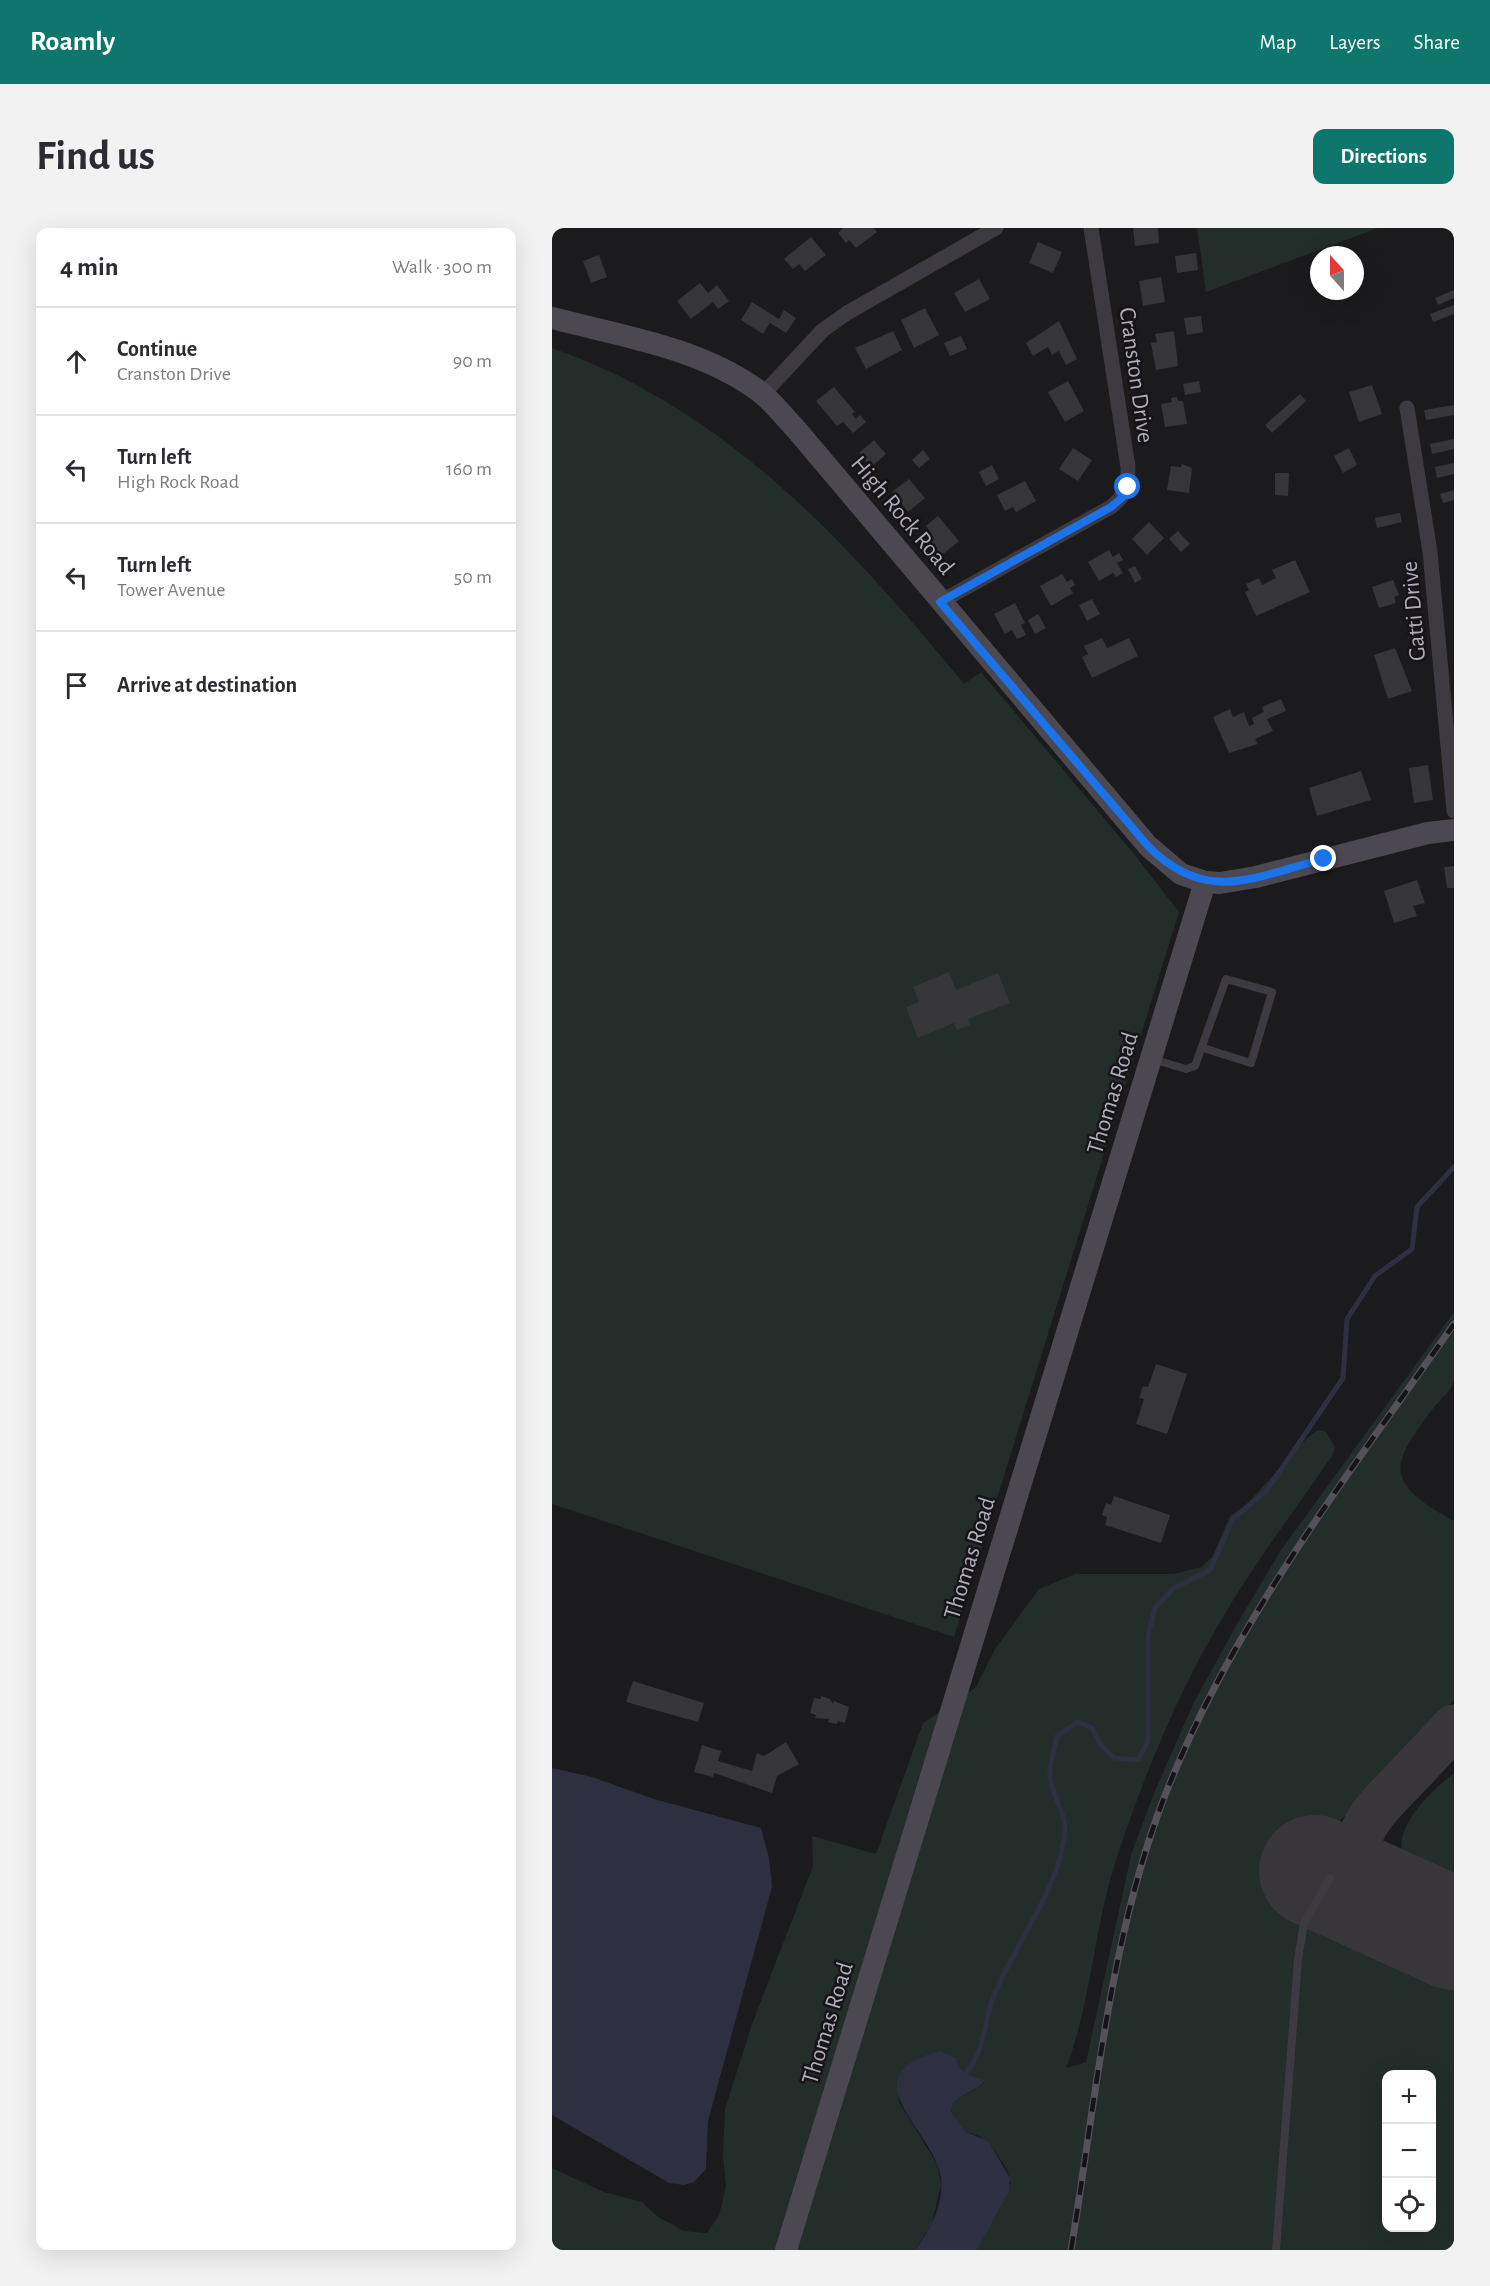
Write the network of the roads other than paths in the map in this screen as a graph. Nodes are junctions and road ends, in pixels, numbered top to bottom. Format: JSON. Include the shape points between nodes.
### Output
{"nodes":[{"id":1,"x":996,"y":228,"type":"edge"},
{"id":2,"x":1091,"y":228,"type":"edge"},
{"id":3,"x":552,"y":318,"type":"edge"},
{"id":4,"x":763,"y":394,"type":"junction"},
{"id":5,"x":1407,"y":408,"type":"dead end"},
{"id":6,"x":940,"y":602,"type":"junction"},
{"id":7,"x":1454,"y":811,"type":"edge"},
{"id":8,"x":1454,"y":830,"type":"edge"},
{"id":9,"x":1205,"y":882,"type":"junction"},
{"id":10,"x":1203,"y":1048,"type":"junction"},
{"id":11,"x":1151,"y":1058,"type":"junction"},
{"id":12,"x":1330,"y":1878,"type":"dead end"},
{"id":13,"x":786,"y":2250,"type":"edge"},
{"id":14,"x":1276,"y":2250,"type":"edge"}],
"edges":[{"from":1,"to":4,"type":"street","via":[[847,313],[824,330]]},
{"from":2,"to":6,"type":"street","name":"Cranston Drive","via":[[1128,487],[1111,507]]},
{"from":3,"to":4,"type":"main road","name":"High Rock Road","via":[[681,352],[726,371]]},
{"from":4,"to":6,"type":"main road","name":"High Rock Road"},
{"from":5,"to":7,"type":"street","name":"Gatti Drive","via":[[1430,552]]},
{"from":6,"to":9,"type":"main road","name":"High Rock Road","via":[[1148,846],[1175,870]]},
{"from":8,"to":9,"type":"main road","via":[[1249,879]]},
{"from":9,"to":11,"type":"main road","name":"Thomas Road"},
{"from":10,"to":10,"type":"lane","via":[[1226,979],[1272,992],[1251,1063]]},
{"from":10,"to":11,"type":"lane","via":[[1198,1062],[1190,1069]]},
{"from":11,"to":13,"type":"main road","name":"Thomas Road"},
{"from":12,"to":14,"type":"lane","via":[[1304,1923],[1298,1959]]}]}
